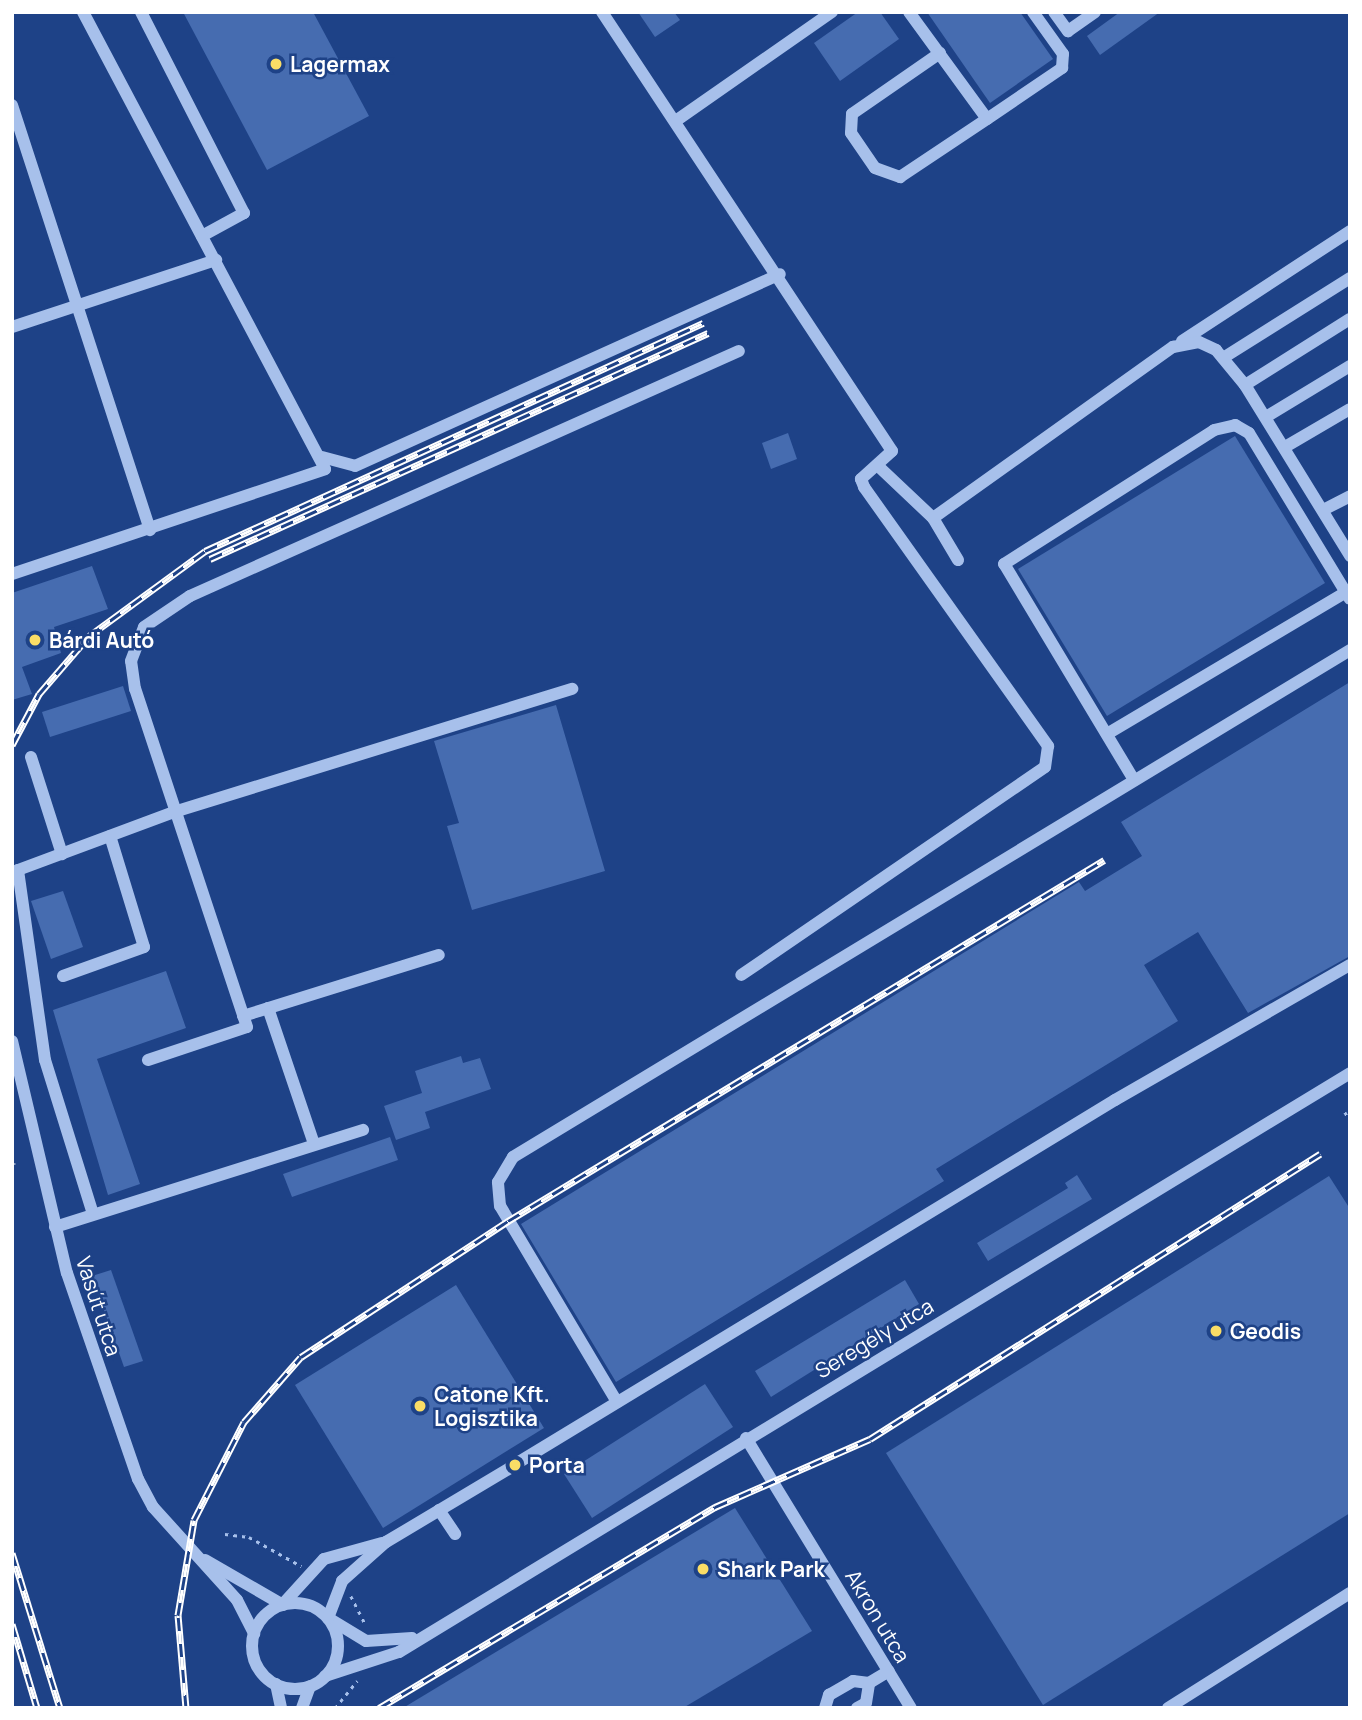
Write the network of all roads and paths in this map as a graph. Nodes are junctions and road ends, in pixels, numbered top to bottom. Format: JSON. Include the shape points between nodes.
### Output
{"nodes":[{"id":1,"x":83,"y":12,"type":"edge"},
{"id":2,"x":141,"y":12,"type":"edge"},
{"id":3,"x":602,"y":12,"type":"edge"},
{"id":4,"x":832,"y":12,"type":"edge"},
{"id":5,"x":909,"y":12,"type":"edge"},
{"id":6,"x":1033,"y":12,"type":"edge"},
{"id":7,"x":1054,"y":12,"type":"edge"},
{"id":8,"x":1091,"y":13,"type":"edge"},
{"id":9,"x":940,"y":53,"type":"junction"},
{"id":10,"x":12,"y":105,"type":"edge"},
{"id":11,"x":987,"y":120,"type":"junction"},
{"id":12,"x":680,"y":125,"type":"junction"},
{"id":13,"x":1350,"y":231,"type":"edge"},
{"id":14,"x":202,"y":236,"type":"junction"},
{"id":15,"x":216,"y":260,"type":"junction"},
{"id":16,"x":780,"y":274,"type":"junction"},
{"id":17,"x":1350,"y":278,"type":"edge"},
{"id":18,"x":77,"y":305,"type":"junction"},
{"id":19,"x":1350,"y":319,"type":"edge"},
{"id":20,"x":12,"y":327,"type":"edge"},
{"id":21,"x":1173,"y":347,"type":"junction"},
{"id":22,"x":739,"y":351,"type":"dead end"},
{"id":23,"x":1223,"y":358,"type":"junction"},
{"id":24,"x":1350,"y":366,"type":"edge"},
{"id":25,"x":1245,"y":385,"type":"junction"},
{"id":26,"x":1350,"y":409,"type":"edge"},
{"id":27,"x":1266,"y":417,"type":"junction"},
{"id":28,"x":1286,"y":447,"type":"junction"},
{"id":29,"x":322,"y":457,"type":"junction"},
{"id":30,"x":877,"y":465,"type":"junction"},
{"id":31,"x":1350,"y":496,"type":"edge"},
{"id":32,"x":1323,"y":510,"type":"junction"},
{"id":33,"x":933,"y":518,"type":"junction"},
{"id":34,"x":150,"y":530,"type":"junction"},
{"id":35,"x":1348,"y":548,"type":"edge"},
{"id":36,"x":958,"y":560,"type":"dead end"},
{"id":37,"x":12,"y":574,"type":"edge"},
{"id":38,"x":1348,"y":596,"type":"edge"},
{"id":39,"x":1350,"y":650,"type":"edge"},
{"id":40,"x":572,"y":689,"type":"dead end"},
{"id":41,"x":1107,"y":734,"type":"junction"},
{"id":42,"x":31,"y":757,"type":"dead end"},
{"id":43,"x":1135,"y":780,"type":"junction"},
{"id":44,"x":174,"y":812,"type":"junction"},
{"id":45,"x":110,"y":836,"type":"junction"},
{"id":46,"x":62,"y":854,"type":"junction"},
{"id":47,"x":439,"y":955,"type":"dead end"},
{"id":48,"x":1350,"y":965,"type":"edge"},
{"id":49,"x":741,"y":975,"type":"dead end"},
{"id":50,"x":63,"y":976,"type":"dead end"},
{"id":51,"x":268,"y":1008,"type":"junction"},
{"id":52,"x":243,"y":1016,"type":"junction"},
{"id":53,"x":12,"y":1041,"type":"edge"},
{"id":54,"x":148,"y":1060,"type":"dead end"},
{"id":55,"x":1350,"y":1073,"type":"edge"},
{"id":56,"x":1345,"y":1112,"type":"dead end"},
{"id":57,"x":1350,"y":1121,"type":"edge"},
{"id":58,"x":363,"y":1130,"type":"dead end"},
{"id":59,"x":314,"y":1144,"type":"junction"},
{"id":60,"x":93,"y":1214,"type":"junction"},
{"id":61,"x":55,"y":1227,"type":"junction"},
{"id":62,"x":617,"y":1402,"type":"junction"},
{"id":63,"x":746,"y":1438,"type":"junction"},
{"id":64,"x":439,"y":1510,"type":"junction"},
{"id":65,"x":455,"y":1534,"type":"dead end"},
{"id":66,"x":386,"y":1542,"type":"junction"},
{"id":67,"x":202,"y":1559,"type":"junction"},
{"id":68,"x":1350,"y":1593,"type":"edge"},
{"id":69,"x":283,"y":1605,"type":"junction"},
{"id":70,"x":328,"y":1618,"type":"junction"},
{"id":71,"x":254,"y":1634,"type":"junction"},
{"id":72,"x":419,"y":1636,"type":"junction"},
{"id":73,"x":889,"y":1671,"type":"junction"},
{"id":74,"x":325,"y":1676,"type":"junction"},
{"id":75,"x":276,"y":1684,"type":"junction"},
{"id":76,"x":869,"y":1684,"type":"junction"},
{"id":77,"x":310,"y":1686,"type":"junction"},
{"id":78,"x":281,"y":1708,"type":"edge"},
{"id":79,"x":302,"y":1708,"type":"edge"},
{"id":80,"x":825,"y":1708,"type":"edge"},
{"id":81,"x":857,"y":1708,"type":"edge"},
{"id":82,"x":911,"y":1708,"type":"edge"},
{"id":83,"x":1168,"y":1708,"type":"edge"}],
"edges":[{"from":1,"to":14,"type":"street"},
{"from":2,"to":14,"type":"street","via":[[244,213]]},
{"from":3,"to":12,"type":"street"},
{"from":4,"to":12,"type":"street"},
{"from":5,"to":9,"type":"street"},
{"from":6,"to":11,"type":"street","via":[[1063,54],[1062,68]]},
{"from":7,"to":8,"type":"street","via":[[1068,31]]},
{"from":9,"to":11,"type":"street"},
{"from":9,"to":11,"type":"street","via":[[852,114],[851,133],[874,168],[900,177]]},
{"from":10,"to":18,"type":"street"},
{"from":12,"to":16,"type":"street"},
{"from":13,"to":21,"type":"street"},
{"from":14,"to":15,"type":"street"},
{"from":15,"to":18,"type":"street"},
{"from":15,"to":29,"type":"street"},
{"from":16,"to":29,"type":"street","via":[[355,466]]},
{"from":16,"to":30,"type":"street","via":[[892,451]]},
{"from":17,"to":23,"type":"street"},
{"from":18,"to":20,"type":"street"},
{"from":18,"to":34,"type":"street"},
{"from":19,"to":25,"type":"street"},
{"from":21,"to":23,"type":"street","via":[[1199,342]]},
{"from":21,"to":33,"type":"street"},
{"from":22,"to":44,"type":"street","via":[[190,596],[144,627],[131,662]]},
{"from":23,"to":25,"type":"street"},
{"from":24,"to":27,"type":"street"},
{"from":25,"to":27,"type":"street"},
{"from":26,"to":28,"type":"street"},
{"from":27,"to":28,"type":"street"},
{"from":28,"to":32,"type":"street"},
{"from":29,"to":34,"type":"street","via":[[320,475]]},
{"from":30,"to":33,"type":"street"},
{"from":30,"to":49,"type":"street","via":[[861,479],[863,487],[1048,747],[1045,767]]},
{"from":31,"to":32,"type":"street"},
{"from":32,"to":35,"type":"street"},
{"from":33,"to":36,"type":"street"},
{"from":34,"to":37,"type":"street"},
{"from":38,"to":41,"type":"street"},
{"from":38,"to":41,"type":"street","via":[[1249,433],[1235,425],[1214,430],[1004,564]]},
{"from":39,"to":43,"type":"street"},
{"from":40,"to":44,"type":"street"},
{"from":41,"to":43,"type":"street"},
{"from":42,"to":46,"type":"street"},
{"from":43,"to":62,"type":"street","via":[[513,1157],[498,1182],[500,1206]]},
{"from":44,"to":45,"type":"street"},
{"from":44,"to":52,"type":"street"},
{"from":45,"to":46,"type":"street"},
{"from":45,"to":50,"type":"street","via":[[145,947]]},
{"from":46,"to":60,"type":"street","via":[[18,870],[45,1060]]},
{"from":47,"to":51,"type":"street"},
{"from":48,"to":62,"type":"street"},
{"from":51,"to":52,"type":"street"},
{"from":51,"to":59,"type":"street"},
{"from":52,"to":54,"type":"street","via":[[247,1027]]},
{"from":53,"to":61,"type":"street","name":"Vasút utca"},
{"from":55,"to":63,"type":"street","name":"Seregély utca"},
{"from":56,"to":57,"type":"path"},
{"from":58,"to":59,"type":"street"},
{"from":59,"to":60,"type":"street"},
{"from":60,"to":61,"type":"street"},
{"from":61,"to":67,"type":"street","name":"Vasút utca","via":[[138,1479],[153,1507]]},
{"from":62,"to":64,"type":"street"},
{"from":63,"to":72,"type":"street","name":"Seregély utca"},
{"from":63,"to":73,"type":"street","name":"Akron utca"},
{"from":64,"to":65,"type":"street"},
{"from":64,"to":66,"type":"street"},
{"from":66,"to":69,"type":"street","via":[[329,1556]]},
{"from":66,"to":70,"type":"street","via":[[342,1581]]},
{"from":67,"to":69,"type":"street","name":"Vasút utca"},
{"from":67,"to":71,"type":"street","name":"Vasút utca","via":[[237,1600]]},
{"from":68,"to":83,"type":"street"},
{"from":69,"to":70,"type":"street","name":"Vasút utca","via":[[311,1606]]},
{"from":69,"to":71,"type":"street","via":[[268,1613]]},
{"from":70,"to":72,"type":"street","name":"Seregély utca","via":[[366,1640]]},
{"from":70,"to":74,"type":"street","via":[[338,1646]]},
{"from":71,"to":75,"type":"street","name":"Vasút utca","via":[[256,1662]]},
{"from":72,"to":74,"type":"street","name":"Seregély utca","via":[[399,1652]]},
{"from":73,"to":76,"type":"street"},
{"from":73,"to":82,"type":"street","name":"Akron utca"},
{"from":74,"to":77,"type":"street"},
{"from":75,"to":77,"type":"street"},
{"from":75,"to":78,"type":"street","name":"Vasút utca"},
{"from":76,"to":80,"type":"street","via":[[853,1681],[829,1695]]},
{"from":76,"to":81,"type":"street","via":[[866,1703]]},
{"from":77,"to":79,"type":"street"}]}
